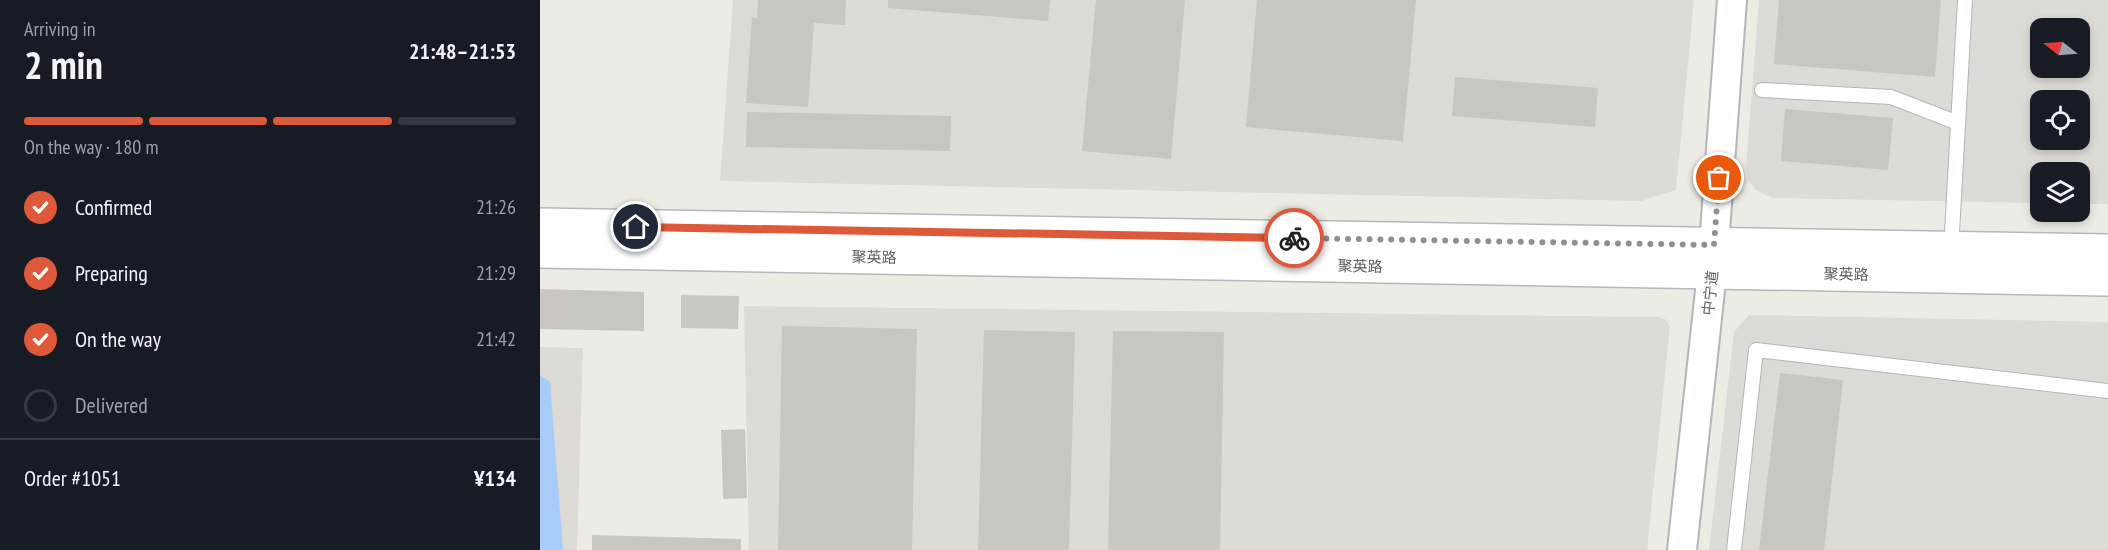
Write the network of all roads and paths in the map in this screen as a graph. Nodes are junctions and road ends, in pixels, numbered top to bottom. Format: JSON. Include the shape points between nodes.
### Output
{"nodes":[{"id":1,"x":1732,"y":0,"type":"edge"},
{"id":2,"x":1965,"y":0,"type":"edge"},
{"id":3,"x":1762,"y":90,"type":"dead end"},
{"id":4,"x":1958,"y":123,"type":"junction"},
{"id":5,"x":540,"y":225,"type":"edge"},
{"id":6,"x":540,"y":251,"type":"edge"},
{"id":7,"x":2108,"y":251,"type":"edge"},
{"id":8,"x":1713,"y":258,"type":"junction"},
{"id":9,"x":1951,"y":262,"type":"junction"},
{"id":10,"x":2108,"y":279,"type":"edge"},
{"id":11,"x":2108,"y":391,"type":"edge"},
{"id":12,"x":1682,"y":550,"type":"edge"},
{"id":13,"x":1734,"y":550,"type":"edge"}],
"edges":[{"from":1,"to":8,"type":"street","name":"中宁道"},
{"from":2,"to":4,"type":"lane"},
{"from":3,"to":4,"type":"lane","via":[[1891,97]]},
{"from":4,"to":9,"type":"lane"},
{"from":5,"to":8,"type":"main road","name":"聚英路"},
{"from":6,"to":8,"type":"main road","name":"聚英路"},
{"from":7,"to":9,"type":"main road","name":"聚英路"},
{"from":8,"to":9,"type":"main road","name":"聚英路"},
{"from":8,"to":12,"type":"street","name":"中宁道"},
{"from":9,"to":10,"type":"main road","name":"聚英路"},
{"from":11,"to":13,"type":"lane","via":[[1756,350]]}]}
